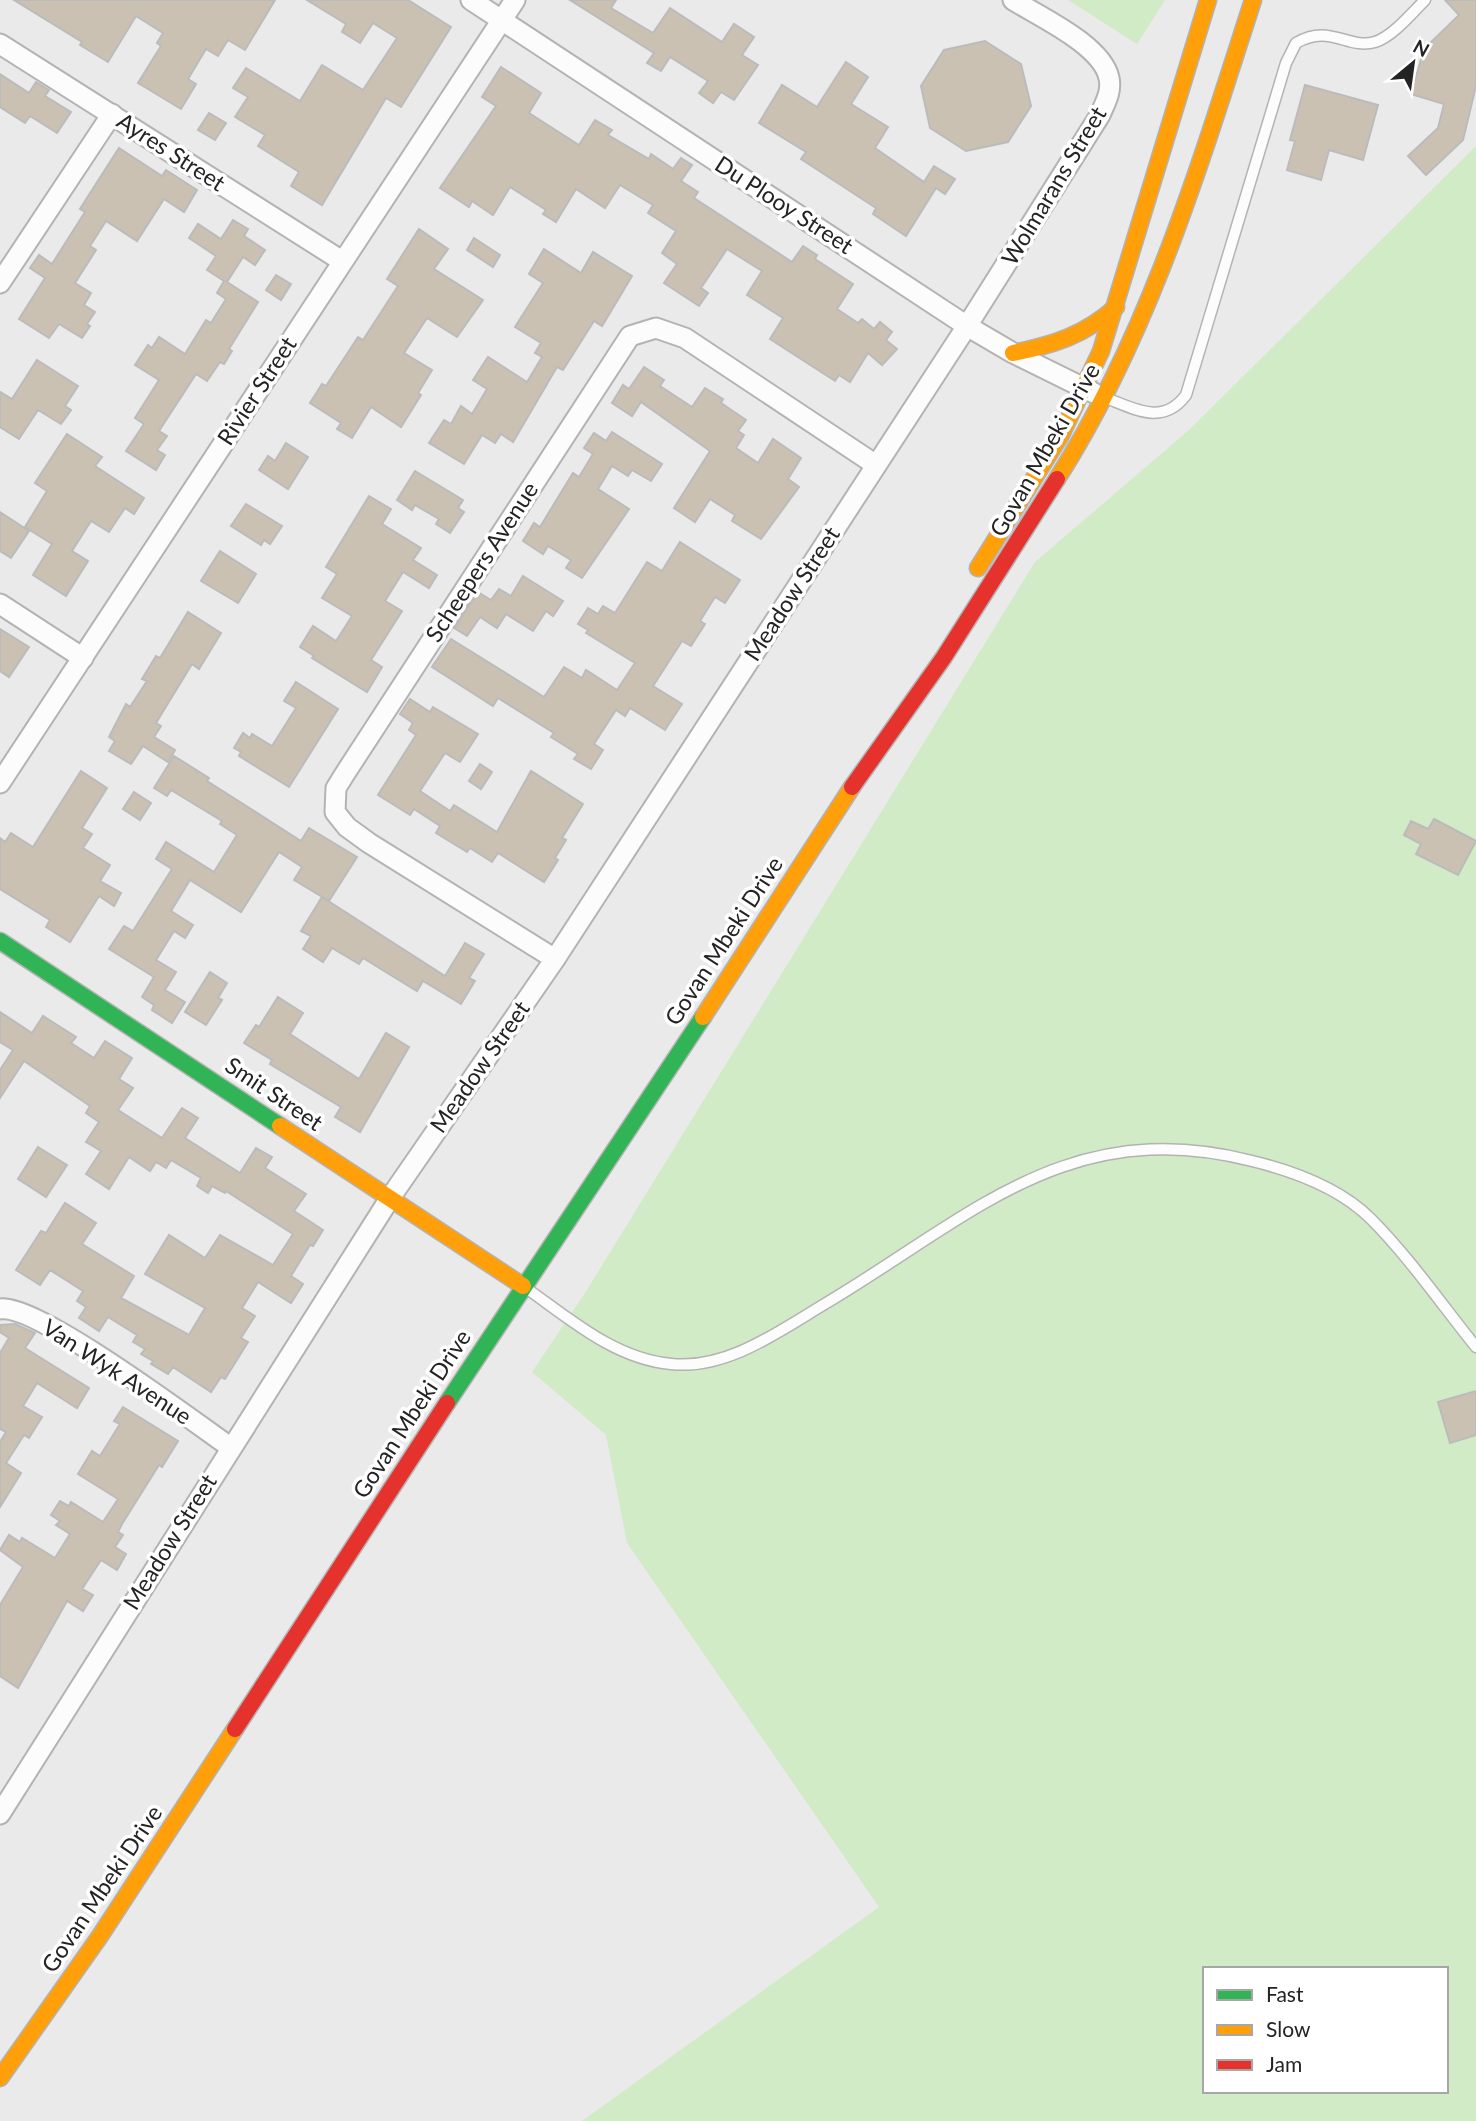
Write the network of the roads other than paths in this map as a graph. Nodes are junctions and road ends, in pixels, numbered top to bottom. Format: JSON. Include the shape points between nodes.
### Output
{"nodes":[{"id":1,"x":471,"y":0,"type":"edge"},
{"id":2,"x":515,"y":0,"type":"edge"},
{"id":3,"x":1013,"y":0,"type":"edge"},
{"id":4,"x":1208,"y":0,"type":"edge"},
{"id":5,"x":1253,"y":0,"type":"edge"},
{"id":6,"x":1424,"y":0,"type":"edge"},
{"id":7,"x":502,"y":20,"type":"junction"},
{"id":8,"x":0,"y":44,"type":"edge"},
{"id":9,"x":112,"y":114,"type":"junction"},
{"id":10,"x":342,"y":261,"type":"junction"},
{"id":11,"x":0,"y":283,"type":"edge"},
{"id":12,"x":1116,"y":307,"type":"junction"},
{"id":13,"x":967,"y":326,"type":"junction"},
{"id":14,"x":1013,"y":353,"type":"junction"},
{"id":15,"x":1085,"y":389,"type":"junction"},
{"id":16,"x":1105,"y":397,"type":"junction"},
{"id":17,"x":876,"y":466,"type":"junction"},
{"id":18,"x":969,"y":584,"type":"dead end"},
{"id":19,"x":0,"y":604,"type":"edge"},
{"id":20,"x":949,"y":618,"type":"dead end"},
{"id":21,"x":83,"y":658,"type":"junction"},
{"id":22,"x":861,"y":774,"type":"junction"},
{"id":23,"x":0,"y":783,"type":"edge"},
{"id":24,"x":0,"y":941,"type":"edge"},
{"id":25,"x":555,"y":959,"type":"junction"},
{"id":26,"x":390,"y":1198,"type":"junction"},
{"id":27,"x":523,"y":1286,"type":"junction"},
{"id":28,"x":0,"y":1309,"type":"edge"},
{"id":29,"x":1476,"y":1347,"type":"edge"},
{"id":30,"x":230,"y":1447,"type":"junction"},
{"id":31,"x":0,"y":1814,"type":"edge"},
{"id":32,"x":0,"y":2078,"type":"edge"}],
"edges":[{"from":1,"to":7,"type":"street","name":"Du Plooy Street"},
{"from":2,"to":7,"type":"street","name":"Rivier Street"},
{"from":3,"to":13,"type":"street","name":"Wolmarans Street","via":[[1095,53],[1110,79],[1109,94],[1080,150]]},
{"from":4,"to":12,"type":"main road","name":"Govan Mbeki Drive"},
{"from":5,"to":16,"type":"main road","name":"Govan Mbeki Drive","via":[[1183,217]]},
{"from":6,"to":16,"type":"lane","via":[[1375,42],[1319,35],[1296,43],[1286,63],[1186,395],[1170,411],[1157,414]]},
{"from":7,"to":10,"type":"street","name":"Rivier Street"},
{"from":7,"to":13,"type":"street","name":"Du Plooy Street"},
{"from":8,"to":9,"type":"street","name":"Ayres Street"},
{"from":9,"to":10,"type":"street","name":"Ayres Street"},
{"from":9,"to":11,"type":"street"},
{"from":10,"to":21,"type":"street","name":"Rivier Street"},
{"from":12,"to":14,"type":"main road","via":[[1065,343]]},
{"from":12,"to":15,"type":"main road","name":"Govan Mbeki Drive"},
{"from":13,"to":14,"type":"street","name":"Du Plooy Street"},
{"from":13,"to":17,"type":"street","name":"Meadow Street"},
{"from":14,"to":15,"type":"street","name":"Du Plooy Street"},
{"from":15,"to":16,"type":"street","name":"Du Plooy Street"},
{"from":15,"to":18,"type":"main road","name":"Govan Mbeki Drive","via":[[1056,445]]},
{"from":16,"to":22,"type":"main road","name":"Govan Mbeki Drive","via":[[1020,540]]},
{"from":17,"to":25,"type":"street","name":"Meadow Street"},
{"from":17,"to":25,"type":"street","name":"Scheepers Avenue","via":[[685,338],[656,328],[630,337],[387,707],[336,788],[335,812],[369,843]]},
{"from":19,"to":21,"type":"street"},
{"from":20,"to":22,"type":"main road","name":"Govan Mbeki Drive","via":[[889,717]]},
{"from":21,"to":23,"type":"street","name":"Rivier Street"},
{"from":22,"to":27,"type":"main road","name":"Govan Mbeki Drive"},
{"from":24,"to":26,"type":"main road","name":"Smit Street"},
{"from":25,"to":26,"type":"street","name":"Meadow Street"},
{"from":26,"to":27,"type":"main road","name":"Smit Street"},
{"from":26,"to":30,"type":"street","name":"Meadow Street"},
{"from":27,"to":29,"type":"lane","via":[[604,1343],[625,1352],[672,1365],[722,1359],[788,1327],[1023,1180],[1087,1157],[1165,1148],[1278,1167],[1346,1200],[1370,1218]]},
{"from":27,"to":32,"type":"main road","name":"Govan Mbeki Drive","via":[[100,1936]]},
{"from":28,"to":30,"type":"street","name":"Van Wyk Avenue","via":[[21,1311],[66,1336]]},
{"from":30,"to":31,"type":"street","name":"Meadow Street"}]}
